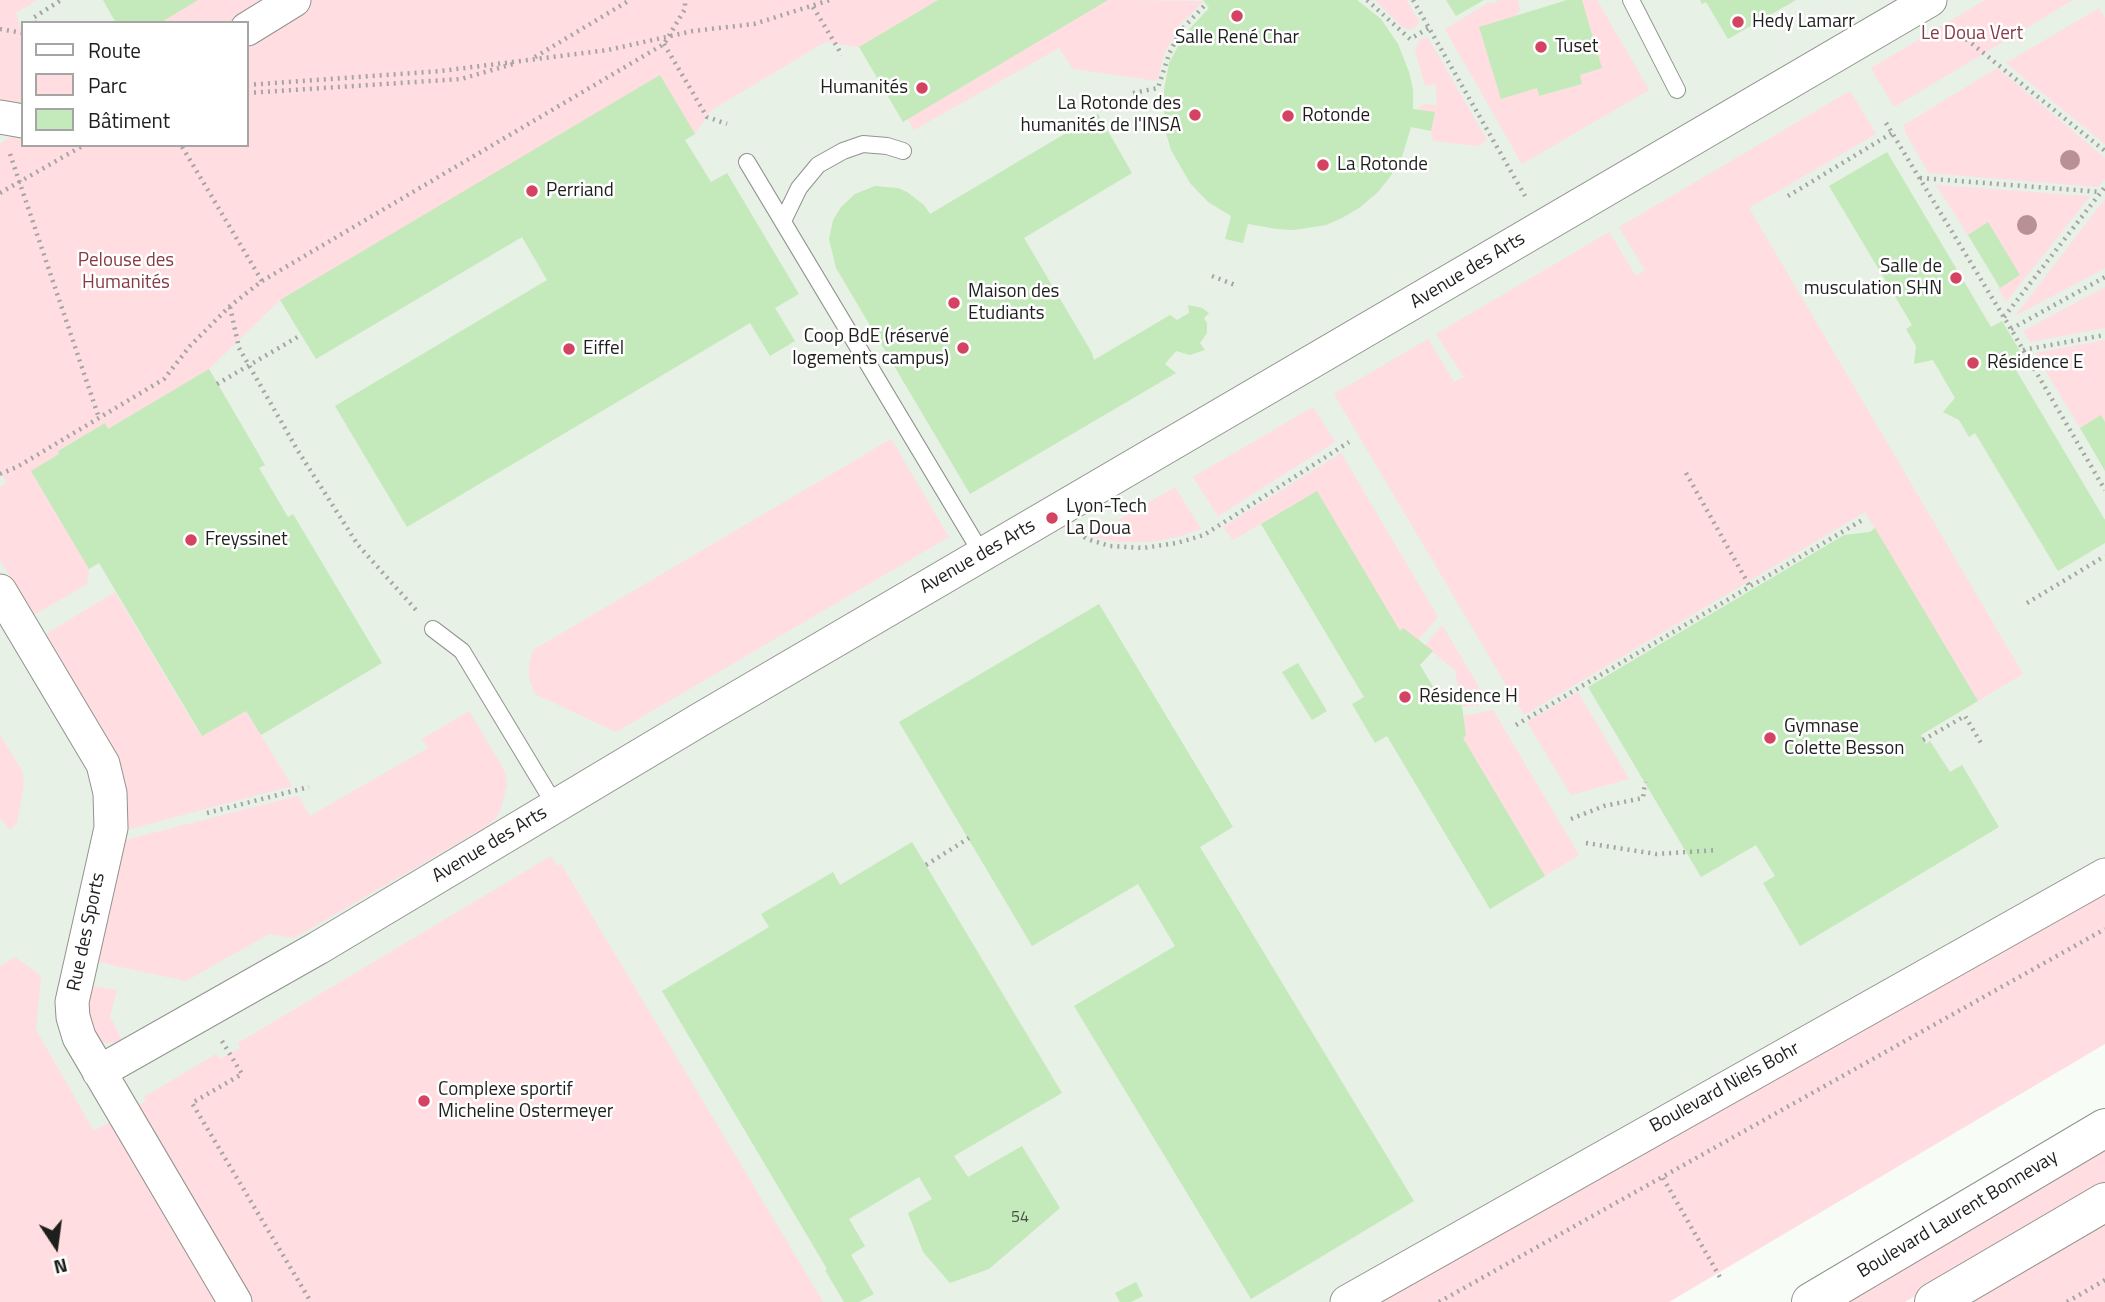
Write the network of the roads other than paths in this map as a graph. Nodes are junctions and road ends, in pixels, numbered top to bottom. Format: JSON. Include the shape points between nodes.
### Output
{"nodes":[{"id":1,"x":294,"y":0,"type":"edge"},
{"id":2,"x":1631,"y":0,"type":"edge"},
{"id":3,"x":1936,"y":10,"type":"edge"},
{"id":4,"x":248,"y":28,"type":"edge"},
{"id":5,"x":1677,"y":90,"type":"dead end"},
{"id":6,"x":904,"y":151,"type":"dead end"},
{"id":7,"x":747,"y":162,"type":"dead end"},
{"id":8,"x":783,"y":221,"type":"junction"},
{"id":9,"x":982,"y":554,"type":"junction"},
{"id":10,"x":0,"y":591,"type":"edge"},
{"id":11,"x":433,"y":629,"type":"road end"},
{"id":12,"x":555,"y":805,"type":"junction"},
{"id":13,"x":2105,"y":876,"type":"edge"},
{"id":14,"x":99,"y":1072,"type":"junction"},
{"id":15,"x":2105,"y":1128,"type":"edge"},
{"id":16,"x":2105,"y":1202,"type":"edge"},
{"id":17,"x":235,"y":1302,"type":"edge"},
{"id":18,"x":1347,"y":1302,"type":"edge"},
{"id":19,"x":1811,"y":1302,"type":"edge"},
{"id":20,"x":1934,"y":1302,"type":"edge"}],
"edges":[{"from":1,"to":4,"type":"street"},
{"from":2,"to":5,"type":"lane"},
{"from":3,"to":9,"type":"street","name":"Avenue des Arts","via":[[1542,227]]},
{"from":6,"to":8,"type":"lane","via":[[863,144],[818,165],[799,188]]},
{"from":7,"to":8,"type":"lane"},
{"from":8,"to":9,"type":"lane"},
{"from":9,"to":12,"type":"street","name":"Avenue des Arts"},
{"from":10,"to":14,"type":"street","name":"Rue des Sports","via":[[103,764],[110,793],[111,828],[72,1002],[79,1037]]},
{"from":11,"to":12,"type":"lane","via":[[462,651]]},
{"from":12,"to":14,"type":"street","name":"Avenue des Arts","via":[[318,948]]},
{"from":13,"to":18,"type":"street","name":"Boulevard Niels Bohr"},
{"from":14,"to":17,"type":"street","name":"Rue des Sports"},
{"from":15,"to":19,"type":"main road","name":"Boulevard Laurent Bonnevay"},
{"from":16,"to":20,"type":"main road"}]}
